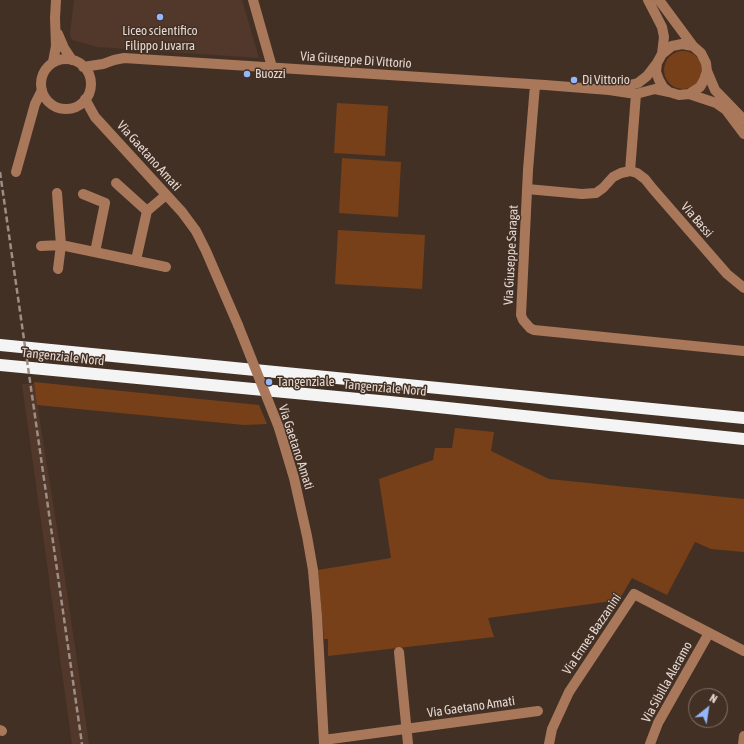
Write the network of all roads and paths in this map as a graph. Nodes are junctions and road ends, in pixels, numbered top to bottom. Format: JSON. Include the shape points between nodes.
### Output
{"nodes":[{"id":1,"x":56,"y":0,"type":"edge"},
{"id":2,"x":253,"y":0,"type":"edge"},
{"id":3,"x":648,"y":0,"type":"edge"},
{"id":4,"x":659,"y":0,"type":"edge"},
{"id":5,"x":56,"y":30,"type":"junction"},
{"id":6,"x":693,"y":46,"type":"junction"},
{"id":7,"x":660,"y":58,"type":"junction"},
{"id":8,"x":72,"y":60,"type":"junction"},
{"id":9,"x":53,"y":62,"type":"junction"},
{"id":10,"x":103,"y":64,"type":"junction"},
{"id":11,"x":83,"y":67,"type":"junction"},
{"id":12,"x":272,"y":67,"type":"junction"},
{"id":13,"x":707,"y":71,"type":"junction"},
{"id":14,"x":90,"y":79,"type":"junction"},
{"id":15,"x":535,"y":84,"type":"junction"},
{"id":16,"x":42,"y":90,"type":"junction"},
{"id":17,"x":609,"y":90,"type":"junction"},
{"id":18,"x":669,"y":92,"type":"junction"},
{"id":19,"x":636,"y":94,"type":"junction"},
{"id":20,"x":689,"y":94,"type":"junction"},
{"id":21,"x":85,"y":99,"type":"junction"},
{"id":22,"x":48,"y":101,"type":"junction"},
{"id":23,"x":76,"y":106,"type":"junction"},
{"id":24,"x":33,"y":111,"type":"junction"},
{"id":25,"x":95,"y":117,"type":"junction"},
{"id":26,"x":744,"y":120,"type":"edge"},
{"id":27,"x":744,"y":134,"type":"edge"},
{"id":28,"x":630,"y":171,"type":"junction"},
{"id":29,"x":16,"y":172,"type":"dead end"},
{"id":30,"x":116,"y":183,"type":"dead end"},
{"id":31,"x":527,"y":189,"type":"junction"},
{"id":32,"x":57,"y":193,"type":"dead end"},
{"id":33,"x":83,"y":194,"type":"dead end"},
{"id":34,"x":166,"y":194,"type":"junction"},
{"id":35,"x":147,"y":211,"type":"junction"},
{"id":36,"x":61,"y":245,"type":"junction"},
{"id":37,"x":41,"y":246,"type":"dead end"},
{"id":38,"x":95,"y":252,"type":"junction"},
{"id":39,"x":136,"y":260,"type":"junction"},
{"id":40,"x":166,"y":267,"type":"dead end"},
{"id":41,"x":58,"y":269,"type":"dead end"},
{"id":42,"x":744,"y":288,"type":"edge"},
{"id":43,"x":0,"y":345,"type":"edge"},
{"id":44,"x":744,"y":351,"type":"edge"},
{"id":45,"x":0,"y":365,"type":"edge"},
{"id":46,"x":744,"y":418,"type":"edge"},
{"id":47,"x":744,"y":439,"type":"edge"},
{"id":48,"x":709,"y":633,"type":"junction"},
{"id":49,"x":744,"y":651,"type":"edge"},
{"id":50,"x":399,"y":652,"type":"dead end"},
{"id":51,"x":538,"y":711,"type":"dead end"},
{"id":52,"x":407,"y":729,"type":"junction"},
{"id":53,"x":744,"y":736,"type":"edge"},
{"id":54,"x":324,"y":742,"type":"edge"},
{"id":55,"x":408,"y":744,"type":"edge"},
{"id":56,"x":550,"y":744,"type":"edge"},
{"id":57,"x":650,"y":744,"type":"edge"},
{"id":58,"x":743,"y":744,"type":"edge"}],
"edges":[{"from":1,"to":5,"type":"street"},
{"from":2,"to":12,"type":"street"},
{"from":3,"to":7,"type":"street","via":[[662,27],[664,37]]},
{"from":4,"to":6,"type":"street"},
{"from":5,"to":8,"type":"street"},
{"from":5,"to":9,"type":"street"},
{"from":6,"to":7,"type":"street","via":[[672,46]]},
{"from":6,"to":13,"type":"street","via":[[701,53]]},
{"from":7,"to":17,"type":"street","name":"Via Giuseppe Di Vittorio","via":[[647,76],[638,83]]},
{"from":7,"to":18,"type":"street","via":[[656,72],[663,87]]},
{"from":8,"to":9,"type":"street"},
{"from":8,"to":11,"type":"street"},
{"from":9,"to":16,"type":"street","via":[[44,72]]},
{"from":10,"to":11,"type":"street","name":"Via Giuseppe Di Vittorio"},
{"from":10,"to":12,"type":"street","name":"Via Giuseppe Di Vittorio","via":[[124,58]]},
{"from":10,"to":14,"type":"street"},
{"from":11,"to":14,"type":"street"},
{"from":12,"to":15,"type":"street","name":"Via Giuseppe Di Vittorio"},
{"from":13,"to":20,"type":"street","via":[[700,87]]},
{"from":13,"to":26,"type":"street","via":[[715,90]]},
{"from":14,"to":21,"type":"street","via":[[90,90]]},
{"from":15,"to":17,"type":"street","name":"Via Giuseppe Di Vittorio"},
{"from":15,"to":31,"type":"street","name":"Via Giuseppe Saragat"},
{"from":16,"to":22,"type":"street"},
{"from":16,"to":24,"type":"street"},
{"from":17,"to":19,"type":"street","name":"Via Giuseppe Di Vittorio"},
{"from":18,"to":19,"type":"street","name":"Via Giuseppe Di Vittorio","via":[[655,89]]},
{"from":18,"to":20,"type":"street"},
{"from":19,"to":28,"type":"street"},
{"from":20,"to":27,"type":"street","via":[[705,98],[726,110]]},
{"from":21,"to":23,"type":"street"},
{"from":21,"to":25,"type":"street","name":"Via Gaetano Amati"},
{"from":22,"to":23,"type":"street","via":[[61,108]]},
{"from":22,"to":24,"type":"street"},
{"from":23,"to":25,"type":"street","name":"Via Gaetano Amati"},
{"from":24,"to":29,"type":"street"},
{"from":25,"to":34,"type":"street","name":"Via Gaetano Amati"},
{"from":28,"to":31,"type":"street","via":[[613,177],[596,193]]},
{"from":28,"to":42,"type":"street","name":"Via Bassi","via":[[645,179],[727,274]]},
{"from":30,"to":35,"type":"street"},
{"from":31,"to":44,"type":"street","name":"Via Giuseppe Saragat","via":[[521,315],[530,328]]},
{"from":32,"to":36,"type":"street"},
{"from":33,"to":38,"type":"street","via":[[105,203]]},
{"from":34,"to":35,"type":"street"},
{"from":34,"to":54,"type":"street","name":"Via Gaetano Amati","bridge":true,"via":[[186,217],[203,245],[238,325],[288,454],[312,566],[316,597]]},
{"from":35,"to":39,"type":"street"},
{"from":36,"to":37,"type":"street"},
{"from":36,"to":38,"type":"street"},
{"from":36,"to":41,"type":"street"},
{"from":38,"to":39,"type":"street"},
{"from":39,"to":40,"type":"street"},
{"from":43,"to":46,"type":"highway","name":"Tangenziale Nord"},
{"from":45,"to":47,"type":"highway","name":"Tangenziale Nord"},
{"from":48,"to":49,"type":"street"},
{"from":48,"to":56,"type":"street","name":"Via Ermes Bazzanini","via":[[634,594],[569,692],[552,729]]},
{"from":48,"to":57,"type":"street","name":"Via Sibilla Aleramo","via":[[658,723]]},
{"from":50,"to":52,"type":"street"},
{"from":51,"to":52,"type":"street","name":"Via Gaetano Amati"},
{"from":52,"to":54,"type":"street","name":"Via Gaetano Amati"},
{"from":52,"to":55,"type":"street"},
{"from":53,"to":58,"type":"street"}]}
